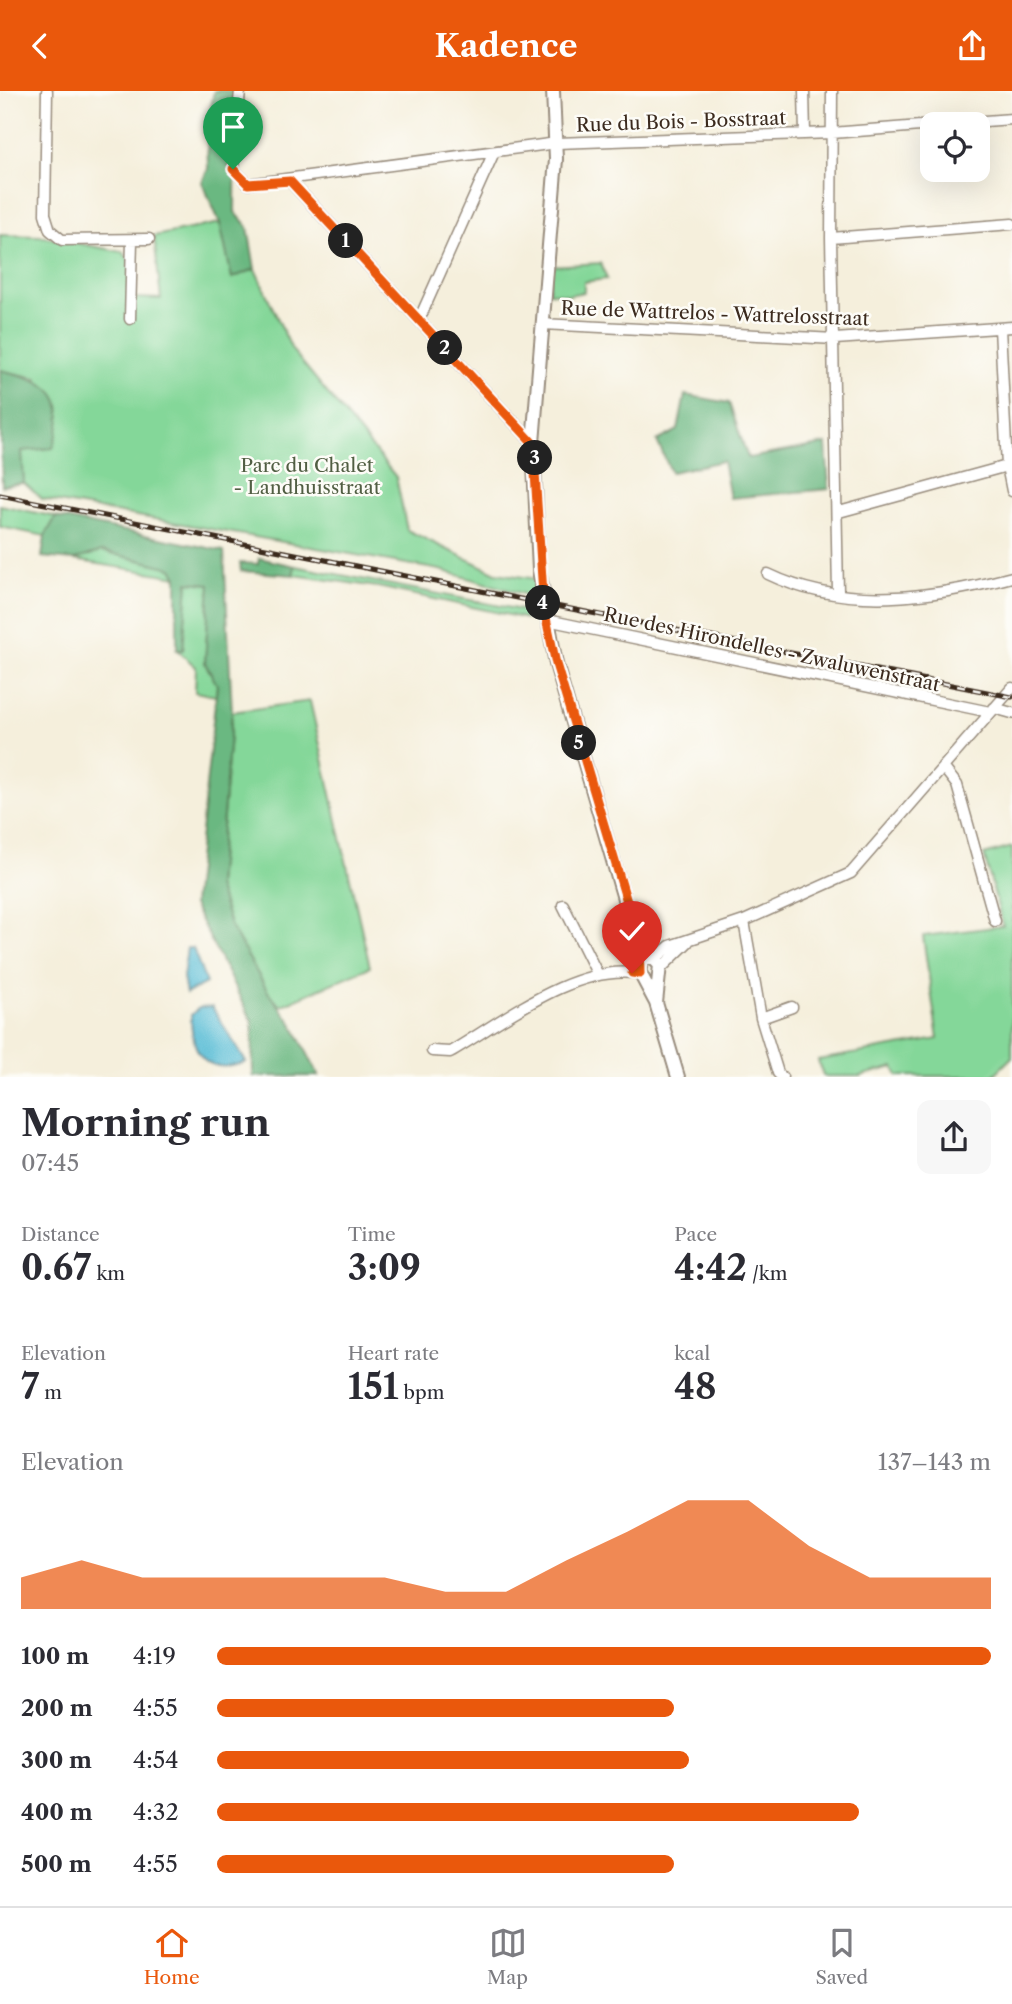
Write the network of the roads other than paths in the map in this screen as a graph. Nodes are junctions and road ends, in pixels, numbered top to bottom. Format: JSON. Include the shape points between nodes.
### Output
{"nodes":[{"id":1,"x":47,"y":91,"type":"edge"},
{"id":2,"x":240,"y":91,"type":"edge"},
{"id":3,"x":553,"y":91,"type":"edge"},
{"id":4,"x":804,"y":91,"type":"edge"},
{"id":5,"x":832,"y":91,"type":"edge"},
{"id":6,"x":1012,"y":119,"type":"edge"},
{"id":7,"x":990,"y":121,"type":"edge"},
{"id":8,"x":920,"y":126,"type":"edge"},
{"id":9,"x":832,"y":133,"type":"junction"},
{"id":10,"x":805,"y":134,"type":"junction"},
{"id":11,"x":557,"y":143,"type":"junction"},
{"id":12,"x":494,"y":152,"type":"junction"},
{"id":13,"x":290,"y":181,"type":"junction"},
{"id":14,"x":1012,"y":223,"type":"edge"},
{"id":15,"x":831,"y":238,"type":"junction"},
{"id":16,"x":149,"y":239,"type":"dead end"},
{"id":17,"x":132,"y":240,"type":"junction"},
{"id":18,"x":130,"y":320,"type":"dead end"},
{"id":19,"x":419,"y":320,"type":"junction"},
{"id":20,"x":542,"y":324,"type":"junction"},
{"id":21,"x":1012,"y":327,"type":"edge"},
{"id":22,"x":1000,"y":328,"type":"junction"},
{"id":23,"x":835,"y":339,"type":"junction"},
{"id":24,"x":533,"y":443,"type":"junction"},
{"id":25,"x":1007,"y":466,"type":"junction"},
{"id":26,"x":1012,"y":491,"type":"edge"},
{"id":27,"x":839,"y":512,"type":"junction"},
{"id":28,"x":768,"y":574,"type":"dead end"},
{"id":29,"x":1012,"y":577,"type":"edge"},
{"id":30,"x":838,"y":593,"type":"junction"},
{"id":31,"x":547,"y":620,"type":"junction"},
{"id":32,"x":1012,"y":688,"type":"edge"},
{"id":33,"x":992,"y":710,"type":"junction"},
{"id":34,"x":1012,"y":713,"type":"edge"},
{"id":35,"x":943,"y":767,"type":"junction"},
{"id":36,"x":563,"y":905,"type":"dead end"},
{"id":37,"x":744,"y":921,"type":"junction"},
{"id":38,"x":995,"y":921,"type":"dead end"},
{"id":39,"x":649,"y":967,"type":"junction"},
{"id":40,"x":597,"y":975,"type":"junction"},
{"id":41,"x":792,"y":1007,"type":"dead end"},
{"id":42,"x":761,"y":1018,"type":"junction"},
{"id":43,"x":432,"y":1051,"type":"dead end"},
{"id":44,"x":678,"y":1076,"type":"edge"},
{"id":45,"x":782,"y":1076,"type":"edge"}],
"edges":[{"from":1,"to":17,"type":"street","via":[[45,213],[50,230],[62,240]]},
{"from":2,"to":13,"type":"street","name":"Rue du Bois - Bosstraat","via":[[233,169],[248,184]]},
{"from":3,"to":11,"type":"street"},
{"from":4,"to":10,"type":"street"},
{"from":5,"to":9,"type":"street"},
{"from":6,"to":7,"type":"street"},
{"from":8,"to":9,"type":"street","name":"Rue du Bois - Bosstraat"},
{"from":9,"to":10,"type":"street","name":"Rue du Bois - Bosstraat"},
{"from":9,"to":15,"type":"street"},
{"from":10,"to":11,"type":"street","name":"Rue du Bois - Bosstraat"},
{"from":11,"to":12,"type":"street","name":"Rue du Bois - Bosstraat"},
{"from":11,"to":20,"type":"street"},
{"from":12,"to":13,"type":"street","name":"Rue du Bois - Bosstraat"},
{"from":12,"to":19,"type":"street"},
{"from":13,"to":19,"type":"street"},
{"from":14,"to":15,"type":"street"},
{"from":15,"to":23,"type":"street"},
{"from":16,"to":17,"type":"street"},
{"from":17,"to":18,"type":"street"},
{"from":19,"to":24,"type":"street"},
{"from":20,"to":23,"type":"street","name":"Rue de Wattrelos - Wattrelosstraat"},
{"from":20,"to":24,"type":"street"},
{"from":21,"to":22,"type":"street","name":"Rue de Wattrelos - Wattrelosstraat"},
{"from":22,"to":23,"type":"street","name":"Rue de Wattrelos - Wattrelosstraat"},
{"from":22,"to":25,"type":"street"},
{"from":23,"to":27,"type":"street"},
{"from":24,"to":31,"type":"street","via":[[539,570]]},
{"from":25,"to":26,"type":"street"},
{"from":25,"to":27,"type":"street"},
{"from":27,"to":30,"type":"street"},
{"from":28,"to":30,"type":"street","via":[[788,584]]},
{"from":29,"to":30,"type":"street","via":[[895,598]]},
{"from":31,"to":33,"type":"street","name":"Rue des Hirondelles - Zwaluwenstraat"},
{"from":31,"to":39,"type":"street","via":[[556,664]]},
{"from":32,"to":33,"type":"street"},
{"from":33,"to":34,"type":"street","name":"Rue des Hirondelles - Zwaluwenstraat"},
{"from":33,"to":35,"type":"street"},
{"from":35,"to":37,"type":"street","via":[[851,873]]},
{"from":35,"to":38,"type":"street","via":[[957,785]]},
{"from":36,"to":40,"type":"street"},
{"from":37,"to":39,"type":"street","via":[[688,942]]},
{"from":37,"to":42,"type":"street"},
{"from":39,"to":40,"type":"street"},
{"from":39,"to":44,"type":"street"},
{"from":40,"to":43,"type":"street","via":[[565,986],[450,1052]]},
{"from":41,"to":42,"type":"street"},
{"from":42,"to":45,"type":"street"}]}
